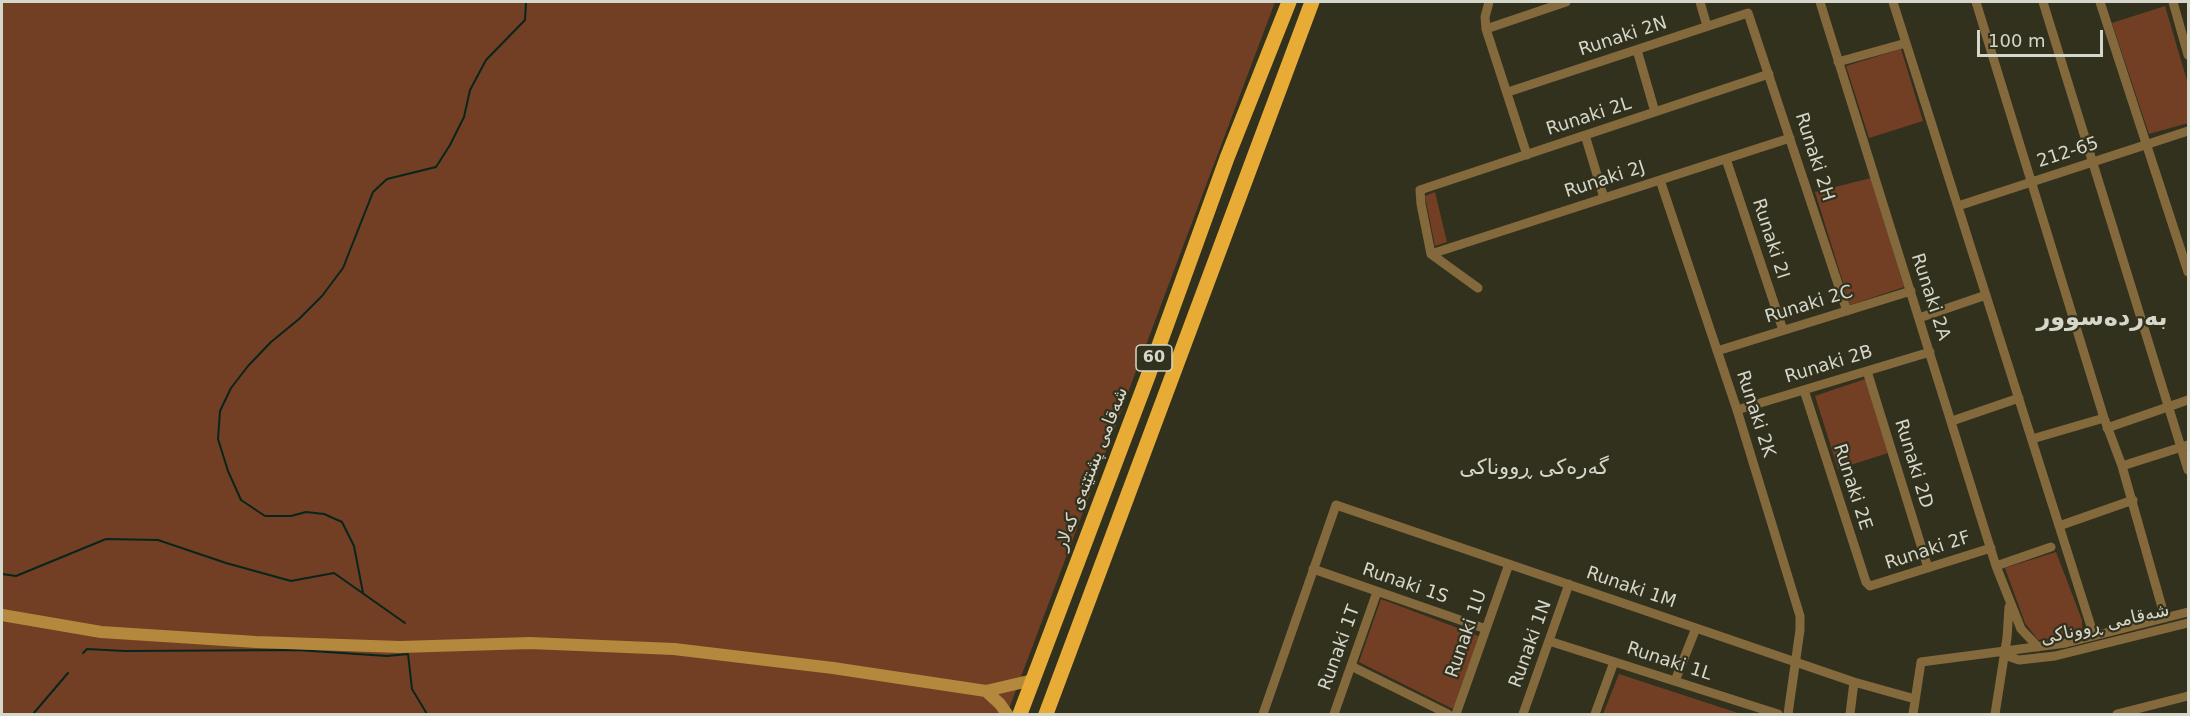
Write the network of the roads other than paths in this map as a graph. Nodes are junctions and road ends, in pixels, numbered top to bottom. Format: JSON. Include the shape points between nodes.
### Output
{"nodes":[{"id":1,"x":1289,"y":2,"type":"edge"},
{"id":2,"x":1312,"y":2,"type":"edge"},
{"id":3,"x":1489,"y":2,"type":"edge"},
{"id":4,"x":1566,"y":2,"type":"edge"},
{"id":5,"x":1700,"y":2,"type":"edge"},
{"id":6,"x":1820,"y":2,"type":"edge"},
{"id":7,"x":1895,"y":2,"type":"edge"},
{"id":8,"x":1976,"y":2,"type":"edge"},
{"id":9,"x":2043,"y":2,"type":"edge"},
{"id":10,"x":2100,"y":2,"type":"edge"},
{"id":11,"x":2173,"y":2,"type":"edge"},
{"id":12,"x":1748,"y":13,"type":"joint"},
{"id":13,"x":1707,"y":26,"type":"junction"},
{"id":14,"x":1486,"y":29,"type":"junction"},
{"id":15,"x":1906,"y":43,"type":"junction"},
{"id":16,"x":1637,"y":50,"type":"junction"},
{"id":17,"x":2188,"y":55,"type":"edge"},
{"id":18,"x":1838,"y":62,"type":"junction"},
{"id":19,"x":1769,"y":74,"type":"junction"},
{"id":20,"x":1508,"y":93,"type":"junction"},
{"id":21,"x":1655,"y":112,"type":"junction"},
{"id":22,"x":2188,"y":131,"type":"edge"},
{"id":23,"x":1585,"y":135,"type":"junction"},
{"id":24,"x":1790,"y":138,"type":"junction"},
{"id":25,"x":2146,"y":144,"type":"junction"},
{"id":26,"x":1527,"y":155,"type":"junction"},
{"id":27,"x":1726,"y":159,"type":"junction"},
{"id":28,"x":2094,"y":161,"type":"junction"},
{"id":29,"x":1660,"y":180,"type":"junction"},
{"id":30,"x":2033,"y":182,"type":"junction"},
{"id":31,"x":1604,"y":198,"type":"junction"},
{"id":32,"x":1958,"y":206,"type":"junction"},
{"id":33,"x":1431,"y":254,"type":"junction"},
{"id":34,"x":2188,"y":272,"type":"edge"},
{"id":35,"x":1185,"y":274,"type":"junction"},
{"id":36,"x":1208,"y":282,"type":"junction"},
{"id":37,"x":1478,"y":288,"type":"dead end"},
{"id":38,"x":1911,"y":291,"type":"junction"},
{"id":39,"x":1986,"y":295,"type":"junction"},
{"id":40,"x":1847,"y":311,"type":"junction"},
{"id":41,"x":1919,"y":318,"type":"junction"},
{"id":42,"x":1783,"y":330,"type":"junction"},
{"id":43,"x":1717,"y":351,"type":"junction"},
{"id":44,"x":1930,"y":352,"type":"junction"},
{"id":45,"x":1867,"y":371,"type":"junction"},
{"id":46,"x":1804,"y":390,"type":"junction"},
{"id":47,"x":2019,"y":398,"type":"junction"},
{"id":48,"x":2188,"y":400,"type":"edge"},
{"id":49,"x":2168,"y":408,"type":"junction"},
{"id":50,"x":1737,"y":410,"type":"junction"},
{"id":51,"x":2104,"y":418,"type":"junction"},
{"id":52,"x":1952,"y":421,"type":"junction"},
{"id":53,"x":2107,"y":428,"type":"junction"},
{"id":54,"x":2032,"y":439,"type":"junction"},
{"id":55,"x":2185,"y":446,"type":"edge"},
{"id":56,"x":2122,"y":466,"type":"junction"},
{"id":57,"x":2188,"y":470,"type":"edge"},
{"id":58,"x":2133,"y":501,"type":"junction"},
{"id":59,"x":2059,"y":526,"type":"junction"},
{"id":60,"x":2051,"y":547,"type":"dead end"},
{"id":61,"x":1991,"y":548,"type":"junction"},
{"id":62,"x":1509,"y":564,"type":"junction"},
{"id":63,"x":1996,"y":566,"type":"junction"},
{"id":64,"x":1928,"y":568,"type":"junction"},
{"id":65,"x":1313,"y":569,"type":"junction"},
{"id":66,"x":1569,"y":584,"type":"junction"},
{"id":67,"x":1876,"y":585,"type":"joint"},
{"id":68,"x":1377,"y":592,"type":"junction"},
{"id":69,"x":2009,"y":602,"type":"junction"},
{"id":70,"x":2188,"y":612,"type":"edge"},
{"id":71,"x":2,"y":615,"type":"edge"},
{"id":72,"x":2165,"y":618,"type":"junction"},
{"id":73,"x":2188,"y":623,"type":"edge"},
{"id":74,"x":1696,"y":628,"type":"junction"},
{"id":75,"x":1486,"y":629,"type":"junction"},
{"id":76,"x":2094,"y":636,"type":"junction"},
{"id":77,"x":1549,"y":640,"type":"junction"},
{"id":78,"x":2038,"y":647,"type":"junction"},
{"id":79,"x":2004,"y":650,"type":"junction"},
{"id":80,"x":1614,"y":662,"type":"junction"},
{"id":81,"x":1796,"y":662,"type":"junction"},
{"id":82,"x":1351,"y":666,"type":"junction"},
{"id":83,"x":1033,"y":680,"type":"junction"},
{"id":84,"x":1675,"y":681,"type":"junction"},
{"id":85,"x":1854,"y":682,"type":"junction"},
{"id":86,"x":986,"y":691,"type":"junction"},
{"id":87,"x":2188,"y":696,"type":"edge"},
{"id":88,"x":1915,"y":699,"type":"junction"},
{"id":89,"x":1007,"y":714,"type":"edge"},
{"id":90,"x":1020,"y":714,"type":"edge"},
{"id":91,"x":1046,"y":714,"type":"edge"},
{"id":92,"x":1263,"y":714,"type":"edge"},
{"id":93,"x":1334,"y":714,"type":"edge"},
{"id":94,"x":1448,"y":714,"type":"edge"},
{"id":95,"x":1456,"y":714,"type":"edge"},
{"id":96,"x":1523,"y":714,"type":"edge"},
{"id":97,"x":1595,"y":714,"type":"edge"},
{"id":98,"x":1778,"y":714,"type":"edge"},
{"id":99,"x":1788,"y":714,"type":"edge"},
{"id":100,"x":1850,"y":714,"type":"edge"},
{"id":101,"x":1913,"y":714,"type":"edge"},
{"id":102,"x":1995,"y":714,"type":"edge"},
{"id":103,"x":2117,"y":714,"type":"edge"}],
"edges":[{"from":1,"to":35,"type":"highway","name":"شەقامی پشتێنەی کەلار","number":"60"},
{"from":2,"to":36,"type":"highway","number":"60"},
{"from":3,"to":14,"type":"street"},
{"from":4,"to":14,"type":"street"},
{"from":5,"to":13,"type":"street"},
{"from":6,"to":18,"type":"street","name":"Runaki 2A"},
{"from":7,"to":15,"type":"street"},
{"from":8,"to":30,"type":"street"},
{"from":9,"to":28,"type":"street"},
{"from":10,"to":25,"type":"street"},
{"from":11,"to":17,"type":"street"},
{"from":12,"to":13,"type":"street","name":"Runaki 2N"},
{"from":12,"to":19,"type":"street","name":"Runaki 2H"},
{"from":13,"to":16,"type":"street","name":"Runaki 2N"},
{"from":14,"to":20,"type":"street"},
{"from":15,"to":18,"type":"street"},
{"from":15,"to":32,"type":"street"},
{"from":16,"to":20,"type":"street","name":"Runaki 2N"},
{"from":16,"to":21,"type":"street"},
{"from":18,"to":38,"type":"street","name":"Runaki 2A"},
{"from":19,"to":21,"type":"street","name":"Runaki 2L"},
{"from":19,"to":24,"type":"street","name":"Runaki 2H"},
{"from":20,"to":26,"type":"street"},
{"from":21,"to":23,"type":"street","name":"Runaki 2L"},
{"from":22,"to":25,"type":"street","name":"212-65"},
{"from":23,"to":26,"type":"street","name":"Runaki 2L"},
{"from":23,"to":31,"type":"street"},
{"from":24,"to":27,"type":"street","name":"Runaki 2J"},
{"from":24,"to":40,"type":"street","name":"Runaki 2H"},
{"from":25,"to":28,"type":"street","name":"212-65"},
{"from":25,"to":34,"type":"street"},
{"from":26,"to":33,"type":"street","name":"Runaki 2L","via":[[1420,190]]},
{"from":27,"to":29,"type":"street","name":"Runaki 2J"},
{"from":27,"to":42,"type":"street","name":"Runaki 2I"},
{"from":28,"to":30,"type":"street","name":"212-65"},
{"from":28,"to":49,"type":"street"},
{"from":29,"to":31,"type":"street","name":"Runaki 2J"},
{"from":29,"to":43,"type":"street","name":"Runaki 2K"},
{"from":30,"to":32,"type":"street","name":"212-65"},
{"from":30,"to":51,"type":"street"},
{"from":31,"to":33,"type":"street","name":"Runaki 2J"},
{"from":32,"to":39,"type":"street"},
{"from":33,"to":37,"type":"street"},
{"from":35,"to":36,"type":"highway","via":[[1195,283]]},
{"from":35,"to":83,"type":"highway","name":"شەقامی پشتێنەی کەلار","number":"60"},
{"from":36,"to":91,"type":"highway","number":"60"},
{"from":38,"to":40,"type":"street","name":"Runaki 2C"},
{"from":38,"to":41,"type":"street","name":"Runaki 2A"},
{"from":39,"to":41,"type":"street"},
{"from":39,"to":47,"type":"street"},
{"from":40,"to":42,"type":"street","name":"Runaki 2C"},
{"from":41,"to":44,"type":"street","name":"Runaki 2A"},
{"from":42,"to":43,"type":"street","name":"Runaki 2C"},
{"from":43,"to":50,"type":"street","name":"Runaki 2K"},
{"from":44,"to":45,"type":"street","name":"Runaki 2B"},
{"from":44,"to":52,"type":"street","name":"Runaki 2A"},
{"from":45,"to":46,"type":"street","name":"Runaki 2B"},
{"from":45,"to":64,"type":"street","name":"Runaki 2D"},
{"from":46,"to":50,"type":"street","name":"Runaki 2B"},
{"from":46,"to":67,"type":"street","name":"Runaki 2E","via":[[1866,582]]},
{"from":47,"to":52,"type":"street"},
{"from":47,"to":54,"type":"street"},
{"from":48,"to":49,"type":"street"},
{"from":49,"to":53,"type":"street"},
{"from":49,"to":55,"type":"street"},
{"from":50,"to":81,"type":"street","name":"Runaki 2K","via":[[1800,616]]},
{"from":51,"to":53,"type":"street"},
{"from":51,"to":54,"type":"street"},
{"from":52,"to":61,"type":"street","name":"Runaki 2A"},
{"from":53,"to":56,"type":"street"},
{"from":54,"to":59,"type":"street"},
{"from":55,"to":56,"type":"street"},
{"from":55,"to":57,"type":"street"},
{"from":56,"to":58,"type":"street"},
{"from":58,"to":59,"type":"street"},
{"from":58,"to":72,"type":"street"},
{"from":59,"to":76,"type":"street"},
{"from":60,"to":63,"type":"street"},
{"from":61,"to":63,"type":"street","name":"Runaki 2A"},
{"from":61,"to":64,"type":"street","name":"Runaki 2F"},
{"from":62,"to":65,"type":"street","name":"Runaki 1M","via":[[1336,505]]},
{"from":62,"to":66,"type":"street","name":"Runaki 1M"},
{"from":62,"to":75,"type":"street","name":"Runaki 1U"},
{"from":63,"to":69,"type":"street","name":"Runaki 2A"},
{"from":64,"to":67,"type":"street","name":"Runaki 2F"},
{"from":65,"to":68,"type":"street","name":"Runaki 1S"},
{"from":65,"to":92,"type":"street"},
{"from":66,"to":74,"type":"street","name":"Runaki 1M"},
{"from":66,"to":77,"type":"street","name":"Runaki 1N"},
{"from":68,"to":75,"type":"street","name":"Runaki 1S"},
{"from":68,"to":82,"type":"street","name":"Runaki 1T"},
{"from":69,"to":78,"type":"street","name":"Runaki 2A","via":[[2021,629]]},
{"from":69,"to":79,"type":"street"},
{"from":70,"to":72,"type":"street","name":"شەقامی ڕووناکی"},
{"from":71,"to":86,"type":"main road","via":[[101,632],[256,642],[400,647],[530,643],[674,649]]},
{"from":72,"to":76,"type":"street","name":"شەقامی ڕووناکی"},
{"from":73,"to":79,"type":"street","name":"شەقامی ڕووناکی","via":[[2055,656],[2019,660]]},
{"from":74,"to":81,"type":"street","name":"Runaki 1M"},
{"from":74,"to":84,"type":"street"},
{"from":75,"to":95,"type":"street","name":"Runaki 1U"},
{"from":76,"to":78,"type":"street","name":"شەقامی ڕووناکی"},
{"from":77,"to":80,"type":"street","name":"Runaki 1L"},
{"from":77,"to":96,"type":"street","name":"Runaki 1N"},
{"from":78,"to":79,"type":"street","name":"شەقامی ڕووناکی"},
{"from":79,"to":88,"type":"street","via":[[1921,662]]},
{"from":79,"to":102,"type":"street"},
{"from":80,"to":84,"type":"street","name":"Runaki 1L"},
{"from":80,"to":97,"type":"street"},
{"from":81,"to":85,"type":"street","name":"Runaki 1M"},
{"from":81,"to":99,"type":"street","name":"Runaki 2K"},
{"from":82,"to":93,"type":"street","name":"Runaki 1T"},
{"from":82,"to":94,"type":"street"},
{"from":83,"to":86,"type":"main road"},
{"from":83,"to":90,"type":"highway","name":"شەقامی پشتێنەی کەلار","number":"60"},
{"from":84,"to":98,"type":"street","name":"Runaki 1L"},
{"from":85,"to":88,"type":"street","name":"Runaki 1M"},
{"from":85,"to":100,"type":"street"},
{"from":86,"to":89,"type":"main road"},
{"from":87,"to":103,"type":"street"},
{"from":88,"to":101,"type":"street"}]}
